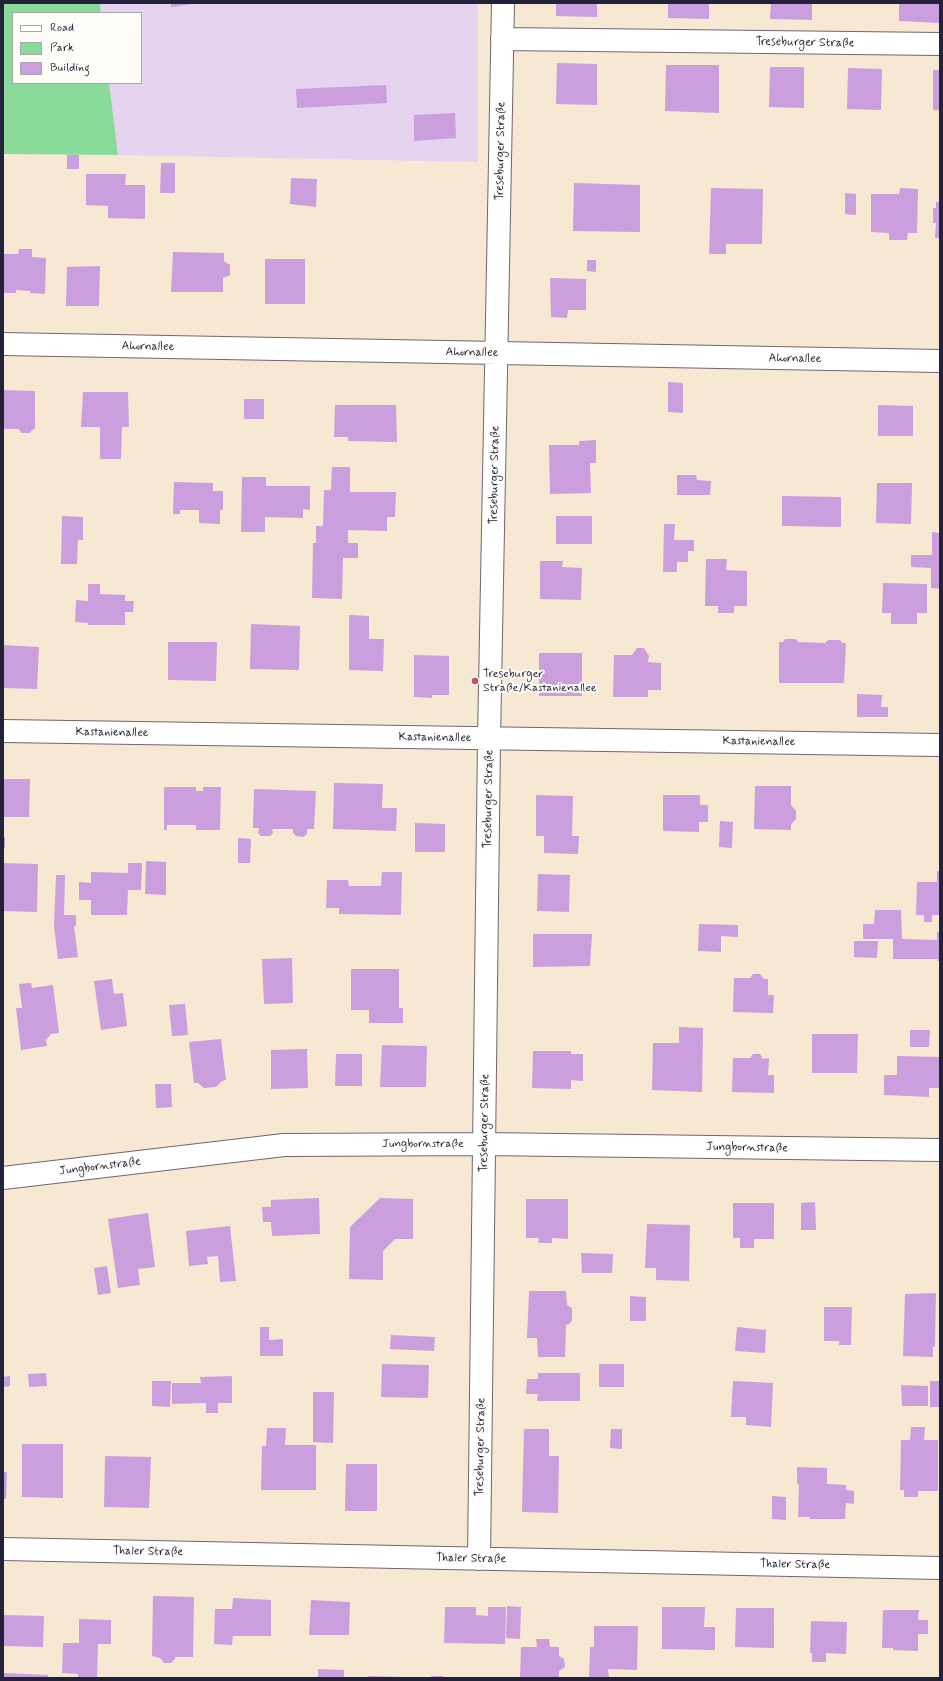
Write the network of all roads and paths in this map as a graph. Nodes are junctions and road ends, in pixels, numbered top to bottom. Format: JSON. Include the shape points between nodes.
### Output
{"nodes":[{"id":1,"x":503,"y":3,"type":"edge"},
{"id":2,"x":502,"y":38,"type":"junction"},
{"id":3,"x":940,"y":44,"type":"edge"},
{"id":4,"x":3,"y":344,"type":"edge"},
{"id":5,"x":497,"y":353,"type":"junction"},
{"id":6,"x":940,"y":361,"type":"edge"},
{"id":7,"x":3,"y":731,"type":"edge"},
{"id":8,"x":489,"y":739,"type":"junction"},
{"id":9,"x":940,"y":745,"type":"edge"},
{"id":10,"x":485,"y":1144,"type":"junction"},
{"id":11,"x":940,"y":1150,"type":"edge"},
{"id":12,"x":3,"y":1178,"type":"edge"},
{"id":13,"x":3,"y":1549,"type":"edge"},
{"id":14,"x":480,"y":1559,"type":"junction"},
{"id":15,"x":940,"y":1568,"type":"edge"}],
"edges":[{"from":1,"to":2,"type":"street","name":"Treseburger Straße"},
{"from":2,"to":3,"type":"street","name":"Treseburger Straße"},
{"from":2,"to":5,"type":"street","name":"Treseburger Straße"},
{"from":4,"to":5,"type":"street","name":"Ahornallee"},
{"from":5,"to":6,"type":"street","name":"Ahornallee"},
{"from":5,"to":8,"type":"street","name":"Treseburger Straße"},
{"from":7,"to":8,"type":"street","name":"Kastanienallee"},
{"from":8,"to":9,"type":"street","name":"Kastanienallee"},
{"from":8,"to":10,"type":"street","name":"Treseburger Straße"},
{"from":10,"to":11,"type":"street","name":"Jungbornstraße"},
{"from":10,"to":12,"type":"street","name":"Jungbornstraße","via":[[284,1145]]},
{"from":10,"to":14,"type":"street","name":"Treseburger Straße"},
{"from":13,"to":14,"type":"street","name":"Thaler Straße"},
{"from":14,"to":15,"type":"street","name":"Thaler Straße"}]}
